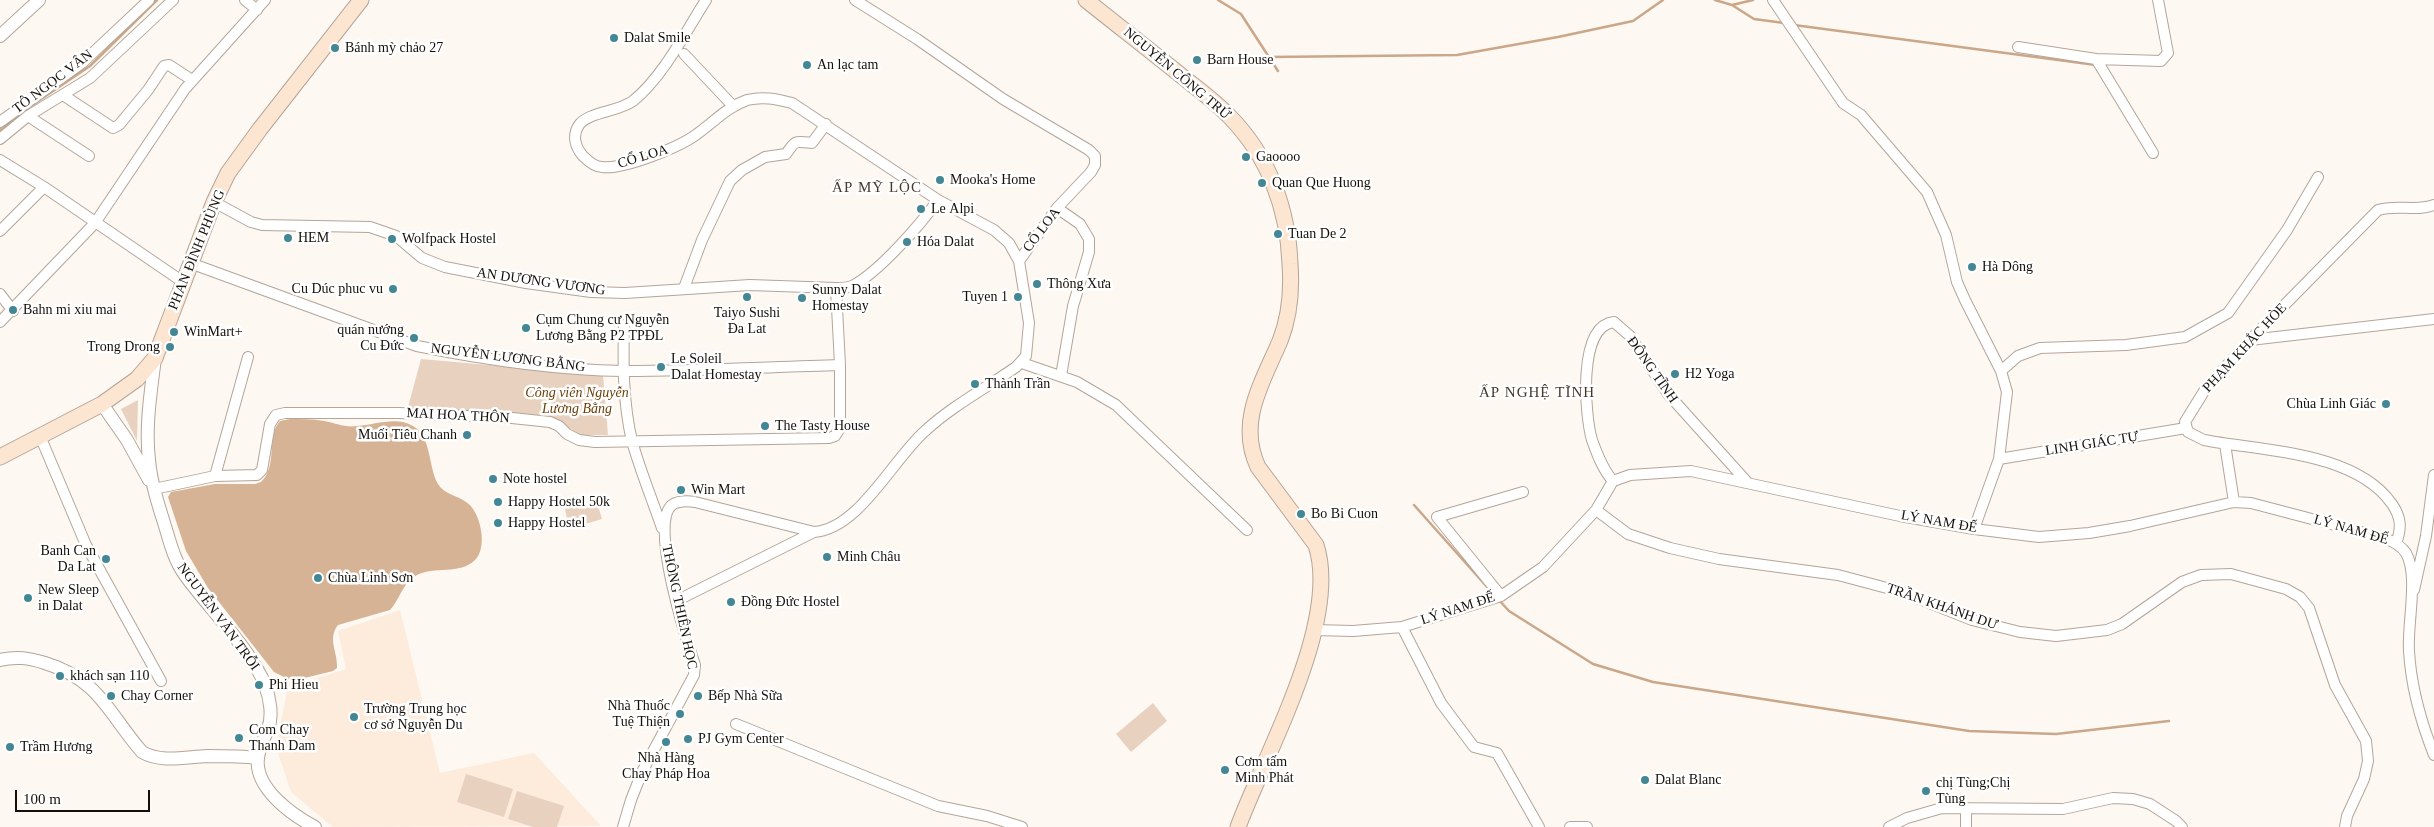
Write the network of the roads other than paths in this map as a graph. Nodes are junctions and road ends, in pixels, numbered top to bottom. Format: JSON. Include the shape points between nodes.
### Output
{"nodes":[{"id":1,"x":39,"y":0,"type":"edge"},
{"id":2,"x":149,"y":0,"type":"edge"},
{"id":3,"x":173,"y":0,"type":"edge"},
{"id":4,"x":245,"y":0,"type":"edge"},
{"id":5,"x":265,"y":0,"type":"edge"},
{"id":6,"x":362,"y":0,"type":"edge"},
{"id":7,"x":706,"y":0,"type":"edge"},
{"id":8,"x":855,"y":0,"type":"edge"},
{"id":9,"x":1086,"y":0,"type":"edge"},
{"id":10,"x":1773,"y":0,"type":"edge"},
{"id":11,"x":2158,"y":0,"type":"edge"},
{"id":12,"x":257,"y":10,"type":"junction"},
{"id":13,"x":0,"y":36,"type":"edge"},
{"id":14,"x":2018,"y":47,"type":"dead end"},
{"id":15,"x":684,"y":54,"type":"dead end"},
{"id":16,"x":2096,"y":59,"type":"junction"},
{"id":17,"x":192,"y":80,"type":"junction"},
{"id":18,"x":63,"y":95,"type":"junction"},
{"id":19,"x":733,"y":106,"type":"junction"},
{"id":20,"x":28,"y":116,"type":"junction"},
{"id":21,"x":0,"y":122,"type":"edge"},
{"id":22,"x":826,"y":124,"type":"junction"},
{"id":23,"x":0,"y":139,"type":"edge"},
{"id":24,"x":2153,"y":152,"type":"dead end"},
{"id":25,"x":89,"y":156,"type":"dead end"},
{"id":26,"x":0,"y":160,"type":"edge"},
{"id":27,"x":2318,"y":177,"type":"dead end"},
{"id":28,"x":44,"y":187,"type":"junction"},
{"id":29,"x":938,"y":200,"type":"junction"},
{"id":30,"x":214,"y":202,"type":"junction"},
{"id":31,"x":2434,"y":205,"type":"edge"},
{"id":32,"x":1057,"y":208,"type":"junction"},
{"id":33,"x":95,"y":224,"type":"junction"},
{"id":34,"x":0,"y":231,"type":"edge"},
{"id":35,"x":1019,"y":261,"type":"junction"},
{"id":36,"x":190,"y":263,"type":"junction"},
{"id":37,"x":182,"y":282,"type":"junction"},
{"id":38,"x":684,"y":288,"type":"junction"},
{"id":39,"x":836,"y":288,"type":"junction"},
{"id":40,"x":0,"y":294,"type":"edge"},
{"id":41,"x":13,"y":311,"type":"junction"},
{"id":42,"x":2434,"y":319,"type":"edge"},
{"id":43,"x":0,"y":322,"type":"edge"},
{"id":44,"x":624,"y":325,"type":"dead end"},
{"id":45,"x":2250,"y":340,"type":"junction"},
{"id":46,"x":155,"y":358,"type":"junction"},
{"id":47,"x":248,"y":358,"type":"dead end"},
{"id":48,"x":1022,"y":363,"type":"junction"},
{"id":49,"x":840,"y":365,"type":"junction"},
{"id":50,"x":624,"y":371,"type":"junction"},
{"id":51,"x":2002,"y":371,"type":"junction"},
{"id":52,"x":1061,"y":376,"type":"junction"},
{"id":53,"x":102,"y":404,"type":"junction"},
{"id":54,"x":2186,"y":428,"type":"junction"},
{"id":55,"x":40,"y":436,"type":"junction"},
{"id":56,"x":632,"y":441,"type":"junction"},
{"id":57,"x":2226,"y":444,"type":"junction"},
{"id":58,"x":0,"y":458,"type":"edge"},
{"id":59,"x":1999,"y":459,"type":"junction"},
{"id":60,"x":215,"y":476,"type":"junction"},
{"id":61,"x":2434,"y":476,"type":"edge"},
{"id":62,"x":1613,"y":481,"type":"junction"},
{"id":63,"x":1748,"y":482,"type":"junction"},
{"id":64,"x":154,"y":489,"type":"junction"},
{"id":65,"x":1523,"y":492,"type":"dead end"},
{"id":66,"x":2234,"y":502,"type":"junction"},
{"id":67,"x":1596,"y":510,"type":"junction"},
{"id":68,"x":1974,"y":529,"type":"junction"},
{"id":69,"x":1247,"y":530,"type":"dead end"},
{"id":70,"x":663,"y":532,"type":"junction"},
{"id":71,"x":814,"y":532,"type":"junction"},
{"id":72,"x":2396,"y":543,"type":"junction"},
{"id":73,"x":1500,"y":596,"type":"junction"},
{"id":74,"x":676,"y":601,"type":"junction"},
{"id":75,"x":2411,"y":602,"type":"junction"},
{"id":76,"x":1402,"y":627,"type":"junction"},
{"id":77,"x":1314,"y":630,"type":"junction"},
{"id":78,"x":0,"y":660,"type":"edge"},
{"id":79,"x":161,"y":681,"type":"dead end"},
{"id":80,"x":736,"y":724,"type":"dead end"},
{"id":81,"x":2434,"y":754,"type":"edge"},
{"id":82,"x":258,"y":758,"type":"junction"},
{"id":83,"x":1966,"y":810,"type":"junction"},
{"id":84,"x":315,"y":827,"type":"edge"},
{"id":85,"x":624,"y":827,"type":"edge"},
{"id":86,"x":1022,"y":827,"type":"edge"},
{"id":87,"x":1238,"y":827,"type":"edge"},
{"id":88,"x":1540,"y":827,"type":"edge"},
{"id":89,"x":1570,"y":827,"type":"edge"},
{"id":90,"x":1587,"y":827,"type":"edge"},
{"id":91,"x":1889,"y":827,"type":"edge"},
{"id":92,"x":1966,"y":827,"type":"edge"},
{"id":93,"x":2182,"y":827,"type":"edge"},
{"id":94,"x":2346,"y":827,"type":"edge"}],
"edges":[{"from":1,"to":13,"type":"street"},
{"from":2,"to":21,"type":"street","name":"TÔ NGỌC VÂN","via":[[82,63]]},
{"from":3,"to":18,"type":"street","name":"TÔ NGỌC VÂN","via":[[90,78]]},
{"from":4,"to":12,"type":"street"},
{"from":5,"to":12,"type":"street"},
{"from":6,"to":30,"type":"main road","name":"PHAN ĐÌNH PHÙNG","via":[[239,157]]},
{"from":7,"to":19,"type":"street","name":"CỔ LOA","via":[[642,92],[618,110],[589,117],[579,124],[575,145],[592,164],[601,168],[645,159],[688,140]]},
{"from":8,"to":32,"type":"street","name":"CỔ LOA","via":[[1095,156],[1091,172]]},
{"from":9,"to":77,"type":"main road","name":"NGUYỄN CÔNG TRỨ","via":[[1231,118],[1272,177],[1288,236],[1292,280],[1290,304],[1282,337],[1249,421],[1249,438],[1258,467],[1316,545],[1321,579]]},
{"from":10,"to":51,"type":"street","via":[[1844,103],[1861,115],[1927,192],[1946,234],[1957,282]]},
{"from":11,"to":16,"type":"street","via":[[2168,53],[2166,58],[2147,62]]},
{"from":12,"to":17,"type":"street"},
{"from":14,"to":16,"type":"street"},
{"from":15,"to":19,"type":"street"},
{"from":16,"to":24,"type":"street"},
{"from":17,"to":18,"type":"street","via":[[170,65],[164,66],[125,118],[113,128]]},
{"from":17,"to":33,"type":"street"},
{"from":18,"to":20,"type":"street","name":"TÔ NGỌC VÂN"},
{"from":19,"to":22,"type":"street","name":"CỔ LOA","via":[[758,98],[776,99],[792,103]]},
{"from":20,"to":23,"type":"street","name":"TÔ NGỌC VÂN"},
{"from":20,"to":25,"type":"street"},
{"from":22,"to":29,"type":"street","name":"CỔ LOA"},
{"from":22,"to":38,"type":"street","via":[[812,143],[797,141],[786,154],[765,157],[730,181]]},
{"from":26,"to":28,"type":"street"},
{"from":27,"to":51,"type":"street","via":[[2287,230],[2228,312],[2185,337],[2126,345],[2040,348],[2018,356]]},
{"from":28,"to":33,"type":"street"},
{"from":28,"to":34,"type":"street"},
{"from":29,"to":35,"type":"street","name":"CỔ LOA","via":[[994,230],[1009,243]]},
{"from":29,"to":39,"type":"street","name":"AN DƯƠNG VƯƠNG","via":[[924,221],[867,275],[851,286]]},
{"from":30,"to":36,"type":"main road","name":"PHAN ĐÌNH PHÙNG"},
{"from":30,"to":38,"type":"street","name":"AN DƯƠNG VƯƠNG","via":[[262,225],[334,225],[383,230],[434,263],[526,283],[591,292]]},
{"from":31,"to":45,"type":"street","name":"PHẠM KHẮC HÒE","via":[[2422,210],[2389,207],[2378,210]]},
{"from":32,"to":35,"type":"street","name":"CỔ LOA"},
{"from":32,"to":52,"type":"street","via":[[1080,224],[1089,239],[1089,252],[1073,306]]},
{"from":33,"to":37,"type":"street"},
{"from":33,"to":41,"type":"street"},
{"from":35,"to":48,"type":"street","via":[[1029,323],[1028,347]]},
{"from":36,"to":37,"type":"main road","name":"PHAN ĐÌNH PHÙNG"},
{"from":36,"to":50,"type":"street","name":"NGUYỄN LƯƠNG BẰNG","via":[[417,346],[454,354]]},
{"from":37,"to":46,"type":"main road","name":"PHAN ĐÌNH PHÙNG"},
{"from":38,"to":39,"type":"street","name":"AN DƯƠNG VƯƠNG","via":[[750,285]]},
{"from":39,"to":49,"type":"street","name":"MAI HOA THÔN"},
{"from":40,"to":41,"type":"street"},
{"from":41,"to":43,"type":"street"},
{"from":42,"to":45,"type":"street"},
{"from":44,"to":50,"type":"street"},
{"from":45,"to":54,"type":"street","name":"PHẠM KHẮC HÒE","via":[[2206,388],[2187,417]]},
{"from":46,"to":53,"type":"main road","name":"PHAN ĐÌNH PHÙNG","via":[[137,379]]},
{"from":46,"to":64,"type":"street","name":"NGUYỄN VĂN TRỖI","via":[[148,440]]},
{"from":47,"to":60,"type":"street"},
{"from":48,"to":52,"type":"street"},
{"from":48,"to":71,"type":"street","via":[[923,432],[854,511],[832,526]]},
{"from":49,"to":50,"type":"street","name":"NGUYỄN LƯƠNG BẰNG"},
{"from":49,"to":56,"type":"street","name":"MAI HOA THÔN","via":[[840,428],[830,438]]},
{"from":50,"to":56,"type":"street"},
{"from":51,"to":59,"type":"street","via":[[2007,392]]},
{"from":52,"to":69,"type":"street","via":[[1095,391],[1120,408]]},
{"from":53,"to":55,"type":"main road","name":"PHAN ĐÌNH PHÙNG"},
{"from":53,"to":64,"type":"street","via":[[127,440]]},
{"from":54,"to":57,"type":"street","via":[[2197,438]]},
{"from":54,"to":59,"type":"street","name":"LINH GIÁC TỰ"},
{"from":55,"to":58,"type":"main road","name":"PHAN ĐÌNH PHÙNG"},
{"from":55,"to":79,"type":"street","via":[[86,545]]},
{"from":56,"to":60,"type":"street","name":"MAI HOA THÔN","via":[[579,440],[550,422],[512,418],[400,412],[285,413],[276,415],[270,424],[262,470],[257,476]]},
{"from":56,"to":70,"type":"street"},
{"from":57,"to":66,"type":"street"},
{"from":57,"to":72,"type":"street","via":[[2321,460],[2361,477],[2384,493],[2395,508],[2402,527]]},
{"from":59,"to":68,"type":"street"},
{"from":60,"to":64,"type":"street","name":"MAI HOA THÔN"},
{"from":61,"to":75,"type":"street","via":[[2426,536]]},
{"from":62,"to":63,"type":"street","name":"LÝ NAM ĐẾ","via":[[1630,474],[1691,471]]},
{"from":62,"to":63,"type":"street","name":"ĐÔNG TĨNH","via":[[1592,440],[1587,356],[1596,335],[1608,323],[1614,322],[1630,336],[1668,394]]},
{"from":62,"to":67,"type":"street","name":"LÝ NAM ĐẾ"},
{"from":63,"to":68,"type":"street","name":"LÝ NAM ĐẾ","via":[[1830,502]]},
{"from":64,"to":82,"type":"street","name":"NGUYỄN VĂN TRỖI","via":[[173,552],[184,573],[249,658],[265,685],[270,723]]},
{"from":65,"to":73,"type":"street","via":[[1437,517]]},
{"from":66,"to":68,"type":"street","name":"LÝ NAM ĐẾ","via":[[2089,533],[2039,536]]},
{"from":66,"to":72,"type":"street","name":"LÝ NAM ĐẾ","via":[[2266,506]]},
{"from":67,"to":73,"type":"street","name":"LÝ NAM ĐẾ","via":[[1543,566]]},
{"from":67,"to":94,"type":"street","name":"TRẦN KHÁNH DƯ","via":[[1628,534],[1670,548],[1719,559],[1838,575],[1902,592],[1972,620],[2020,632],[2056,636],[2107,630],[2122,624],[2182,582],[2201,575],[2231,574],[2286,589],[2300,597],[2309,608],[2335,685],[2366,741],[2368,756],[2364,779],[2347,816]]},
{"from":70,"to":71,"type":"street","name":"THÔNG THIÊN HỌC","via":[[666,515],[672,505],[689,501]]},
{"from":70,"to":74,"type":"street","name":"THÔNG THIÊN HỌC"},
{"from":71,"to":74,"type":"street"},
{"from":72,"to":75,"type":"street","name":"LÝ NAM ĐẾ","via":[[2409,560]]},
{"from":73,"to":76,"type":"street","name":"LÝ NAM ĐẾ"},
{"from":74,"to":85,"type":"street","name":"THÔNG THIÊN HỌC","via":[[695,665],[694,675],[642,772]]},
{"from":75,"to":81,"type":"street","name":"LÝ NAM ĐẾ","via":[[2408,650],[2412,680]]},
{"from":76,"to":77,"type":"street","name":"LÝ NAM ĐẾ"},
{"from":76,"to":88,"type":"street","via":[[1441,703],[1474,747],[1497,753]]},
{"from":77,"to":87,"type":"main road","name":"NGUYỄN CÔNG TRỨ","via":[[1306,662]]},
{"from":78,"to":82,"type":"street","via":[[27,658],[81,679],[100,696],[142,752],[150,757]]},
{"from":80,"to":86,"type":"street","via":[[938,806]]},
{"from":82,"to":84,"type":"street","via":[[258,771],[265,784],[302,820]]},
{"from":83,"to":91,"type":"street","via":[[1942,808]]},
{"from":83,"to":92,"type":"street"},
{"from":83,"to":93,"type":"street","via":[[2063,809],[2113,798],[2133,799],[2163,811]]},
{"from":89,"to":90,"type":"street"}]}
